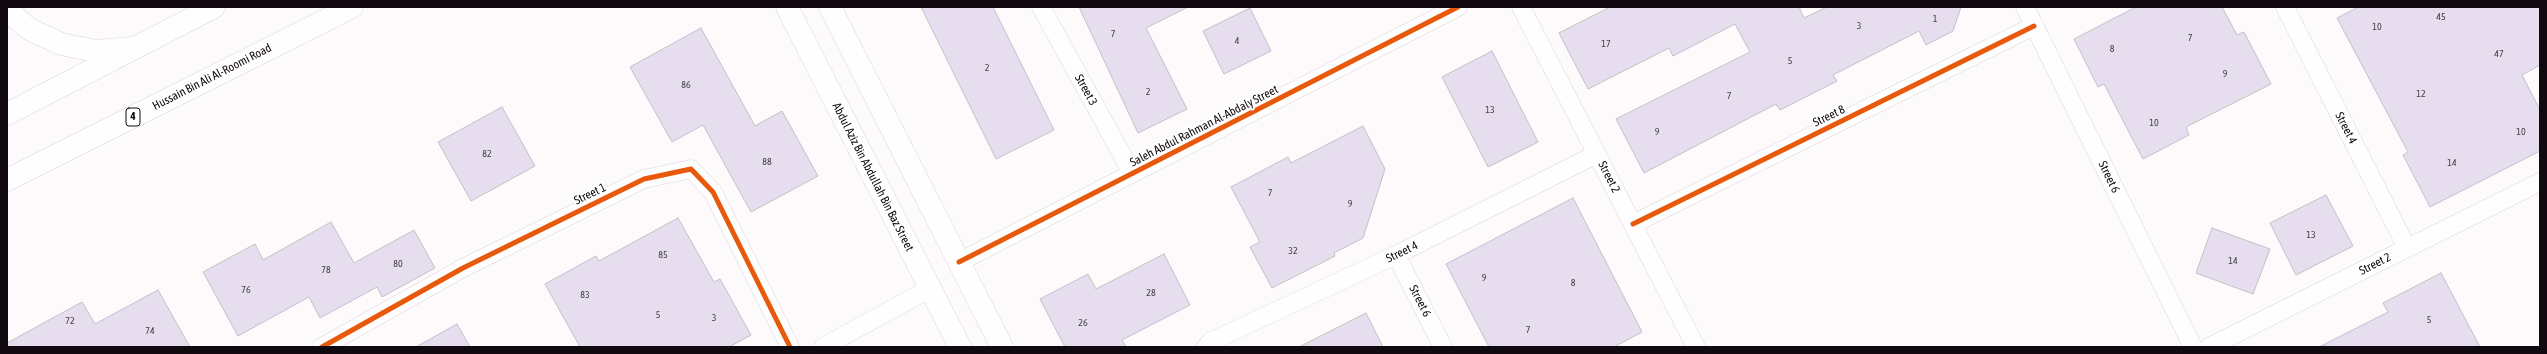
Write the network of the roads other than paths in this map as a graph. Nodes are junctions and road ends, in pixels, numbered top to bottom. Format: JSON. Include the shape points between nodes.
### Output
{"nodes":[{"id":1,"x":214,"y":7,"type":"edge"},
{"id":2,"x":352,"y":7,"type":"edge"},
{"id":3,"x":787,"y":7,"type":"edge"},
{"id":4,"x":830,"y":7,"type":"edge"},
{"id":5,"x":1041,"y":7,"type":"edge"},
{"id":6,"x":1458,"y":7,"type":"edge"},
{"id":7,"x":1521,"y":7,"type":"edge"},
{"id":8,"x":2025,"y":7,"type":"edge"},
{"id":9,"x":2285,"y":7,"type":"edge"},
{"id":10,"x":7,"y":10,"type":"edge"},
{"id":11,"x":2034,"y":26,"type":"junction"},
{"id":12,"x":132,"y":48,"type":"junction"},
{"id":13,"x":7,"y":114,"type":"edge"},
{"id":14,"x":1597,"y":154,"type":"junction"},
{"id":15,"x":1132,"y":173,"type":"junction"},
{"id":16,"x":7,"y":180,"type":"edge"},
{"id":17,"x":2540,"y":182,"type":"edge"},
{"id":18,"x":1633,"y":224,"type":"junction"},
{"id":19,"x":2407,"y":248,"type":"junction"},
{"id":20,"x":1396,"y":255,"type":"junction"},
{"id":21,"x":959,"y":262,"type":"junction"},
{"id":22,"x":929,"y":289,"type":"junction"},
{"id":23,"x":322,"y":347,"type":"edge"},
{"id":24,"x":790,"y":347,"type":"edge"},
{"id":25,"x":823,"y":347,"type":"edge"},
{"id":26,"x":960,"y":347,"type":"edge"},
{"id":27,"x":1002,"y":347,"type":"edge"},
{"id":28,"x":1206,"y":347,"type":"edge"},
{"id":29,"x":1443,"y":347,"type":"edge"},
{"id":30,"x":1696,"y":347,"type":"edge"},
{"id":31,"x":2194,"y":347,"type":"edge"},
{"id":32,"x":2209,"y":347,"type":"edge"}],
"edges":[{"from":1,"to":12,"type":"main road"},
{"from":2,"to":16,"type":"main road","name":"Hussain Bin Ali Al-Roomi Road","number":"4"},
{"from":3,"to":22,"type":"main road","name":"Abdul Aziz Bin Abdullah Bin Baz Street"},
{"from":4,"to":21,"type":"main road"},
{"from":5,"to":15,"type":"street","name":"Street 3"},
{"from":6,"to":15,"type":"street","name":"Saleh Abdul Rahman Al-Abdaly Street"},
{"from":7,"to":14,"type":"street","name":"Street 2"},
{"from":8,"to":11,"type":"street","name":"Street 6"},
{"from":9,"to":19,"type":"street","name":"Street 4"},
{"from":10,"to":12,"type":"main road","via":[[29,29],[61,44],[96,51]]},
{"from":11,"to":18,"type":"street","name":"Street 8"},
{"from":11,"to":31,"type":"street","name":"Street 6"},
{"from":12,"to":13,"type":"main road"},
{"from":14,"to":18,"type":"street","name":"Street 2"},
{"from":14,"to":20,"type":"street","name":"Street 4"},
{"from":15,"to":21,"type":"street","name":"Saleh Abdul Rahman Al-Abdaly Street"},
{"from":17,"to":19,"type":"street","name":"Street 2"},
{"from":18,"to":30,"type":"street","name":"Street 2"},
{"from":19,"to":32,"type":"street","name":"Street 2"},
{"from":20,"to":28,"type":"street","name":"Street 4","via":[[1210,342]]},
{"from":20,"to":29,"type":"street","name":"Street 6"},
{"from":21,"to":27,"type":"main road"},
{"from":22,"to":25,"type":"street"},
{"from":22,"to":26,"type":"main road","name":"Abdul Aziz Bin Abdullah Bin Baz Street"},
{"from":23,"to":24,"type":"street","name":"Street 1","via":[[463,268],[644,179],[691,168],[713,192]]}]}
